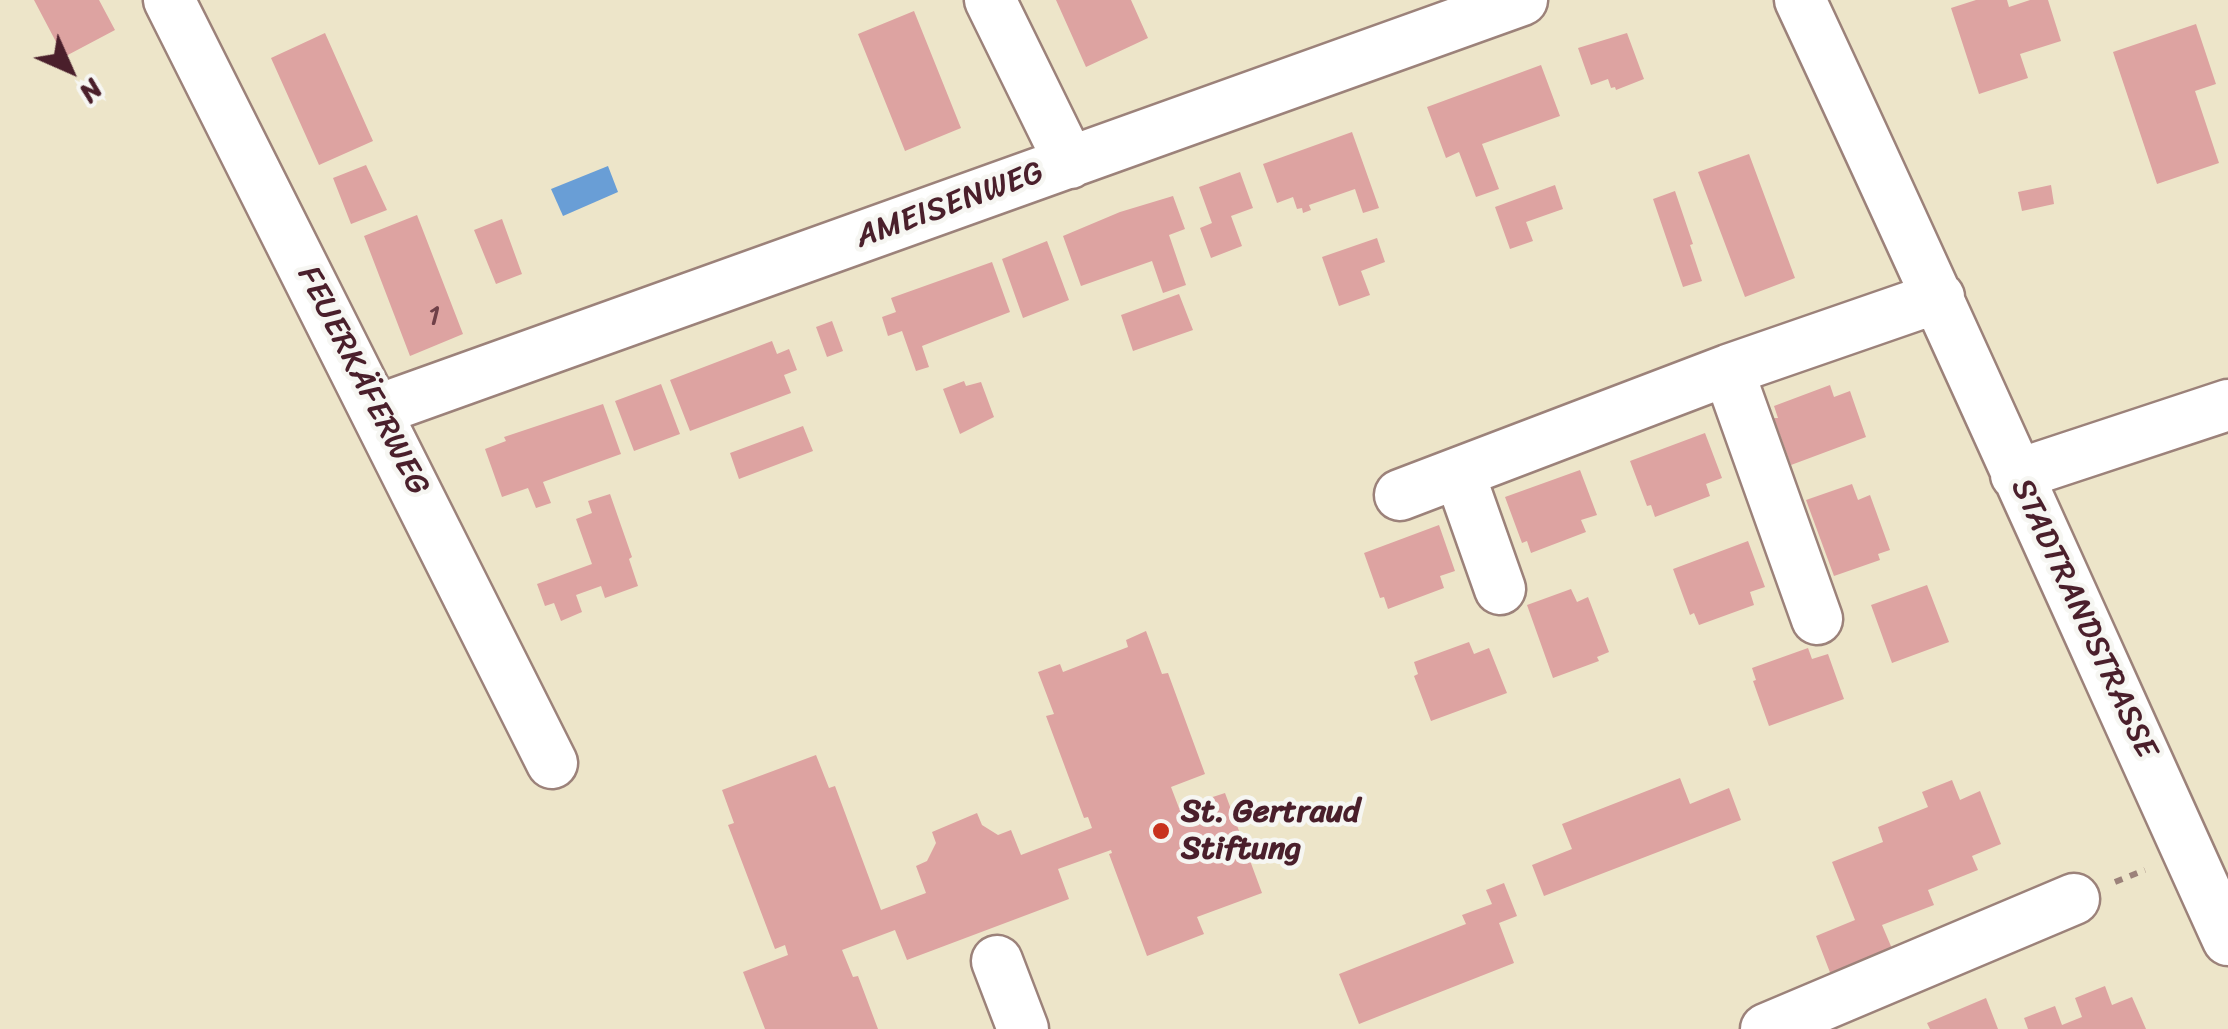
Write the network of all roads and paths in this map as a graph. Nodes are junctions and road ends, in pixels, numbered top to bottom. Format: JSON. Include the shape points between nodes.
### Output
{"nodes":[{"id":1,"x":170,"y":0,"type":"edge"},
{"id":2,"x":990,"y":0,"type":"edge"},
{"id":3,"x":1522,"y":0,"type":"edge"},
{"id":4,"x":1800,"y":0,"type":"edge"},
{"id":5,"x":1070,"y":163,"type":"junction"},
{"id":6,"x":1939,"y":297,"type":"junction"},
{"id":7,"x":1728,"y":370,"type":"junction"},
{"id":8,"x":2228,"y":406,"type":"edge"},
{"id":9,"x":378,"y":410,"type":"junction"},
{"id":10,"x":1459,"y":473,"type":"junction"},
{"id":11,"x":2016,"y":475,"type":"junction"},
{"id":12,"x":1400,"y":495,"type":"dead end"},
{"id":13,"x":1500,"y":589,"type":"dead end"},
{"id":14,"x":1817,"y":619,"type":"dead end"},
{"id":15,"x":552,"y":763,"type":"dead end"},
{"id":16,"x":2188,"y":853,"type":"junction"},
{"id":17,"x":2074,"y":899,"type":"joint"},
{"id":18,"x":2228,"y":940,"type":"edge"},
{"id":19,"x":997,"y":961,"type":"dead end"},
{"id":20,"x":1023,"y":1029,"type":"edge"},
{"id":21,"x":1766,"y":1029,"type":"edge"}],
"edges":[{"from":1,"to":9,"type":"street","name":"FEUERKÄFERWEG"},
{"from":2,"to":5,"type":"street"},
{"from":3,"to":5,"type":"street","name":"AMEISENWEG"},
{"from":4,"to":6,"type":"street","name":"STADTRANDSTRASSE"},
{"from":5,"to":9,"type":"street","name":"AMEISENWEG"},
{"from":6,"to":7,"type":"street"},
{"from":6,"to":11,"type":"street","name":"STADTRANDSTRASSE"},
{"from":7,"to":10,"type":"street"},
{"from":7,"to":14,"type":"street"},
{"from":8,"to":11,"type":"street"},
{"from":9,"to":15,"type":"street","name":"FEUERKÄFERWEG"},
{"from":10,"to":12,"type":"street"},
{"from":10,"to":13,"type":"street"},
{"from":11,"to":16,"type":"street","name":"STADTRANDSTRASSE"},
{"from":16,"to":17,"type":"path"},
{"from":16,"to":18,"type":"street","name":"STADTRANDSTRASSE"},
{"from":17,"to":21,"type":"street"},
{"from":19,"to":20,"type":"street"}]}
